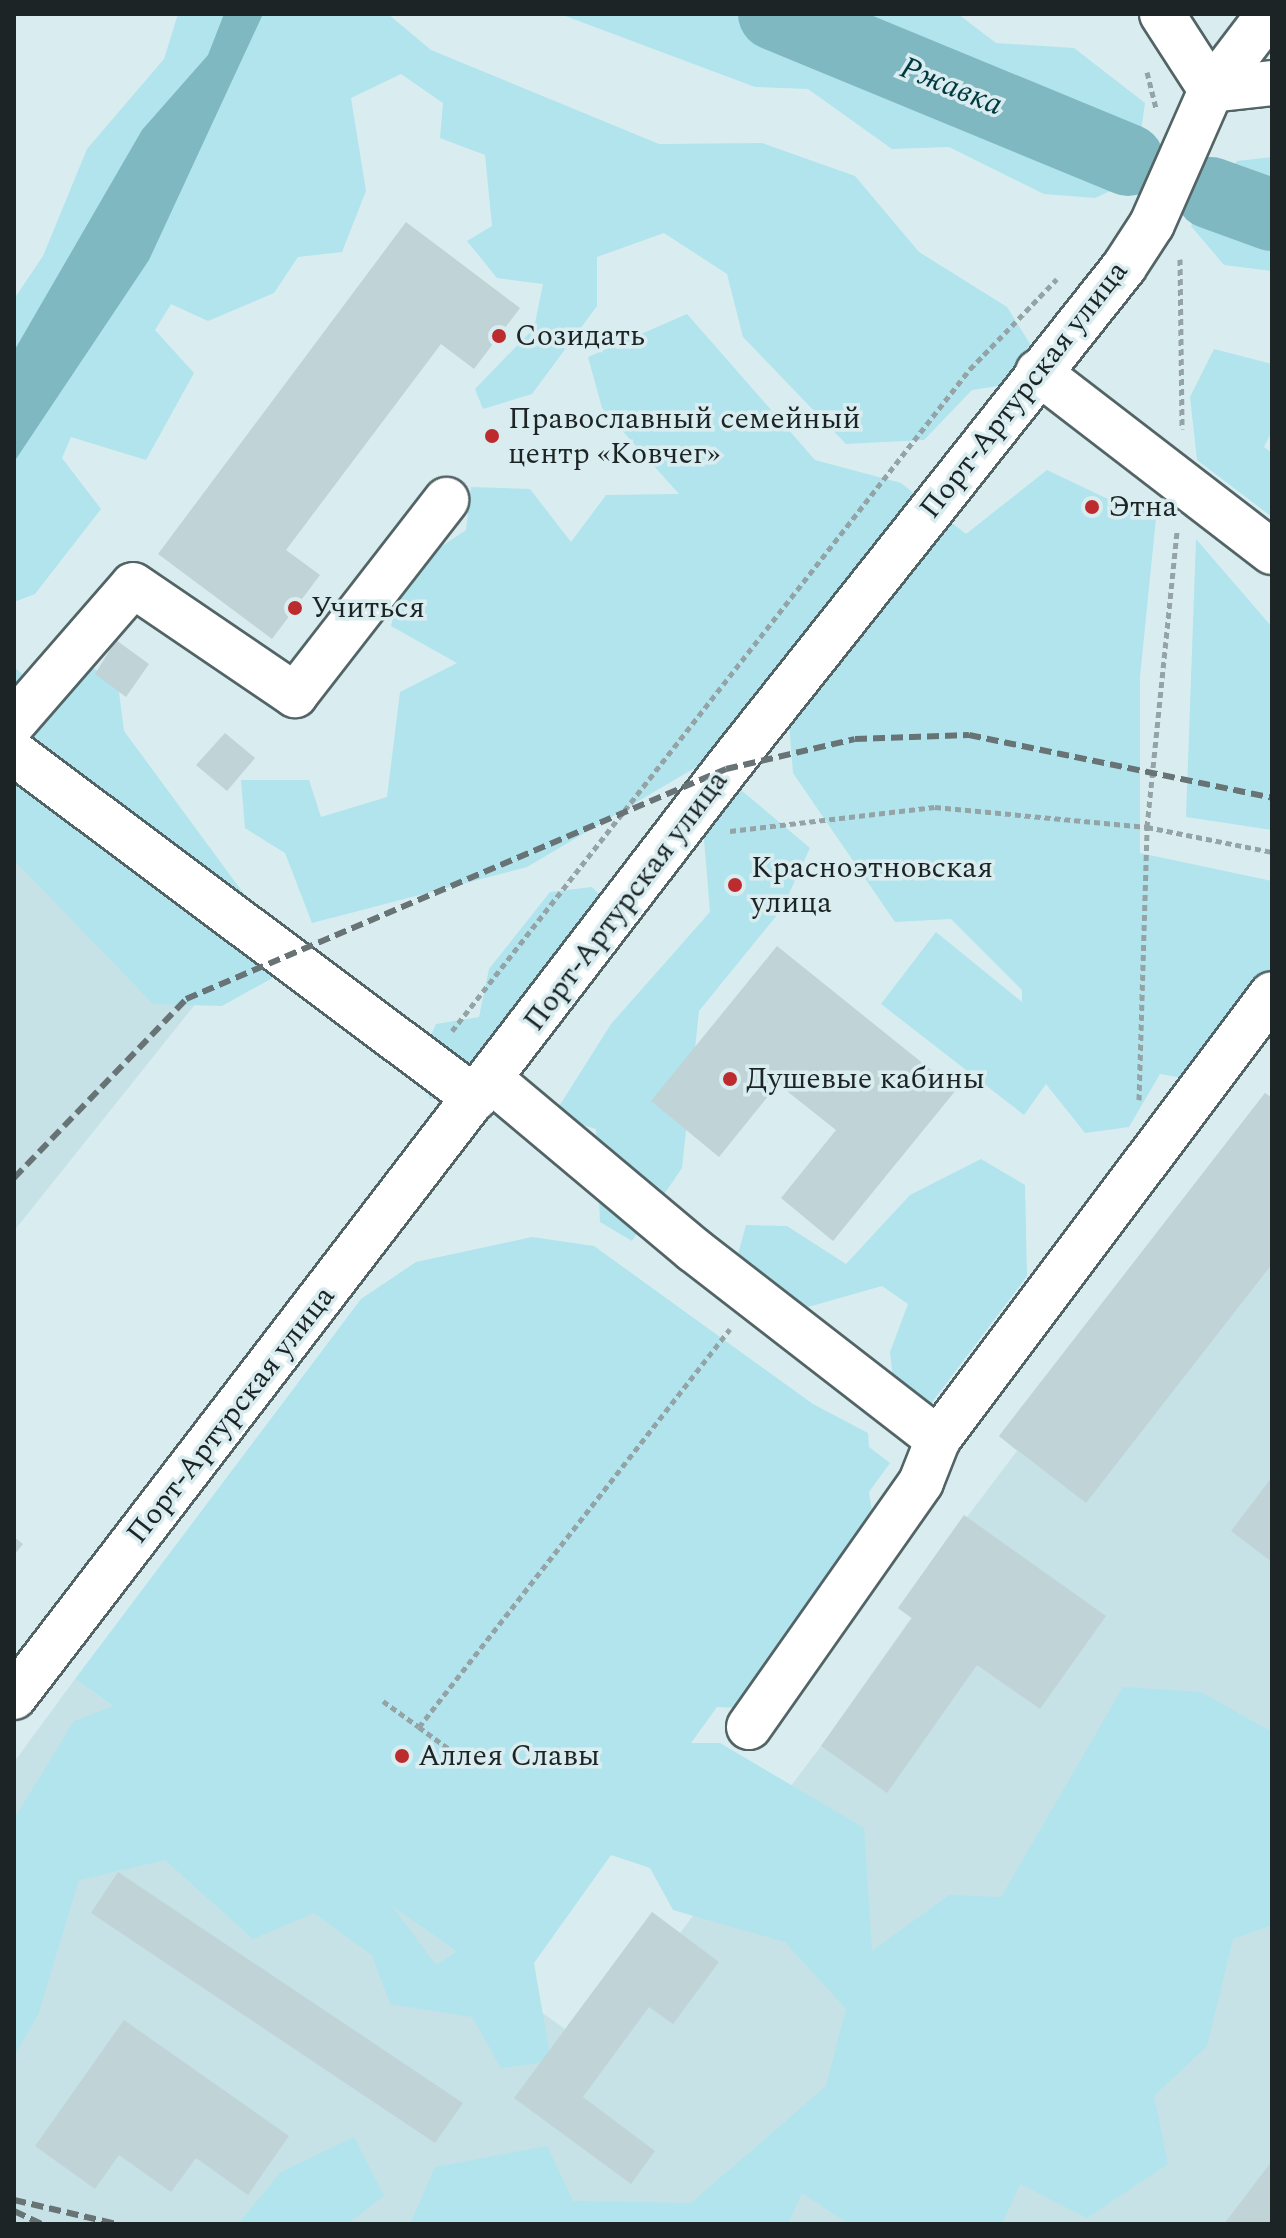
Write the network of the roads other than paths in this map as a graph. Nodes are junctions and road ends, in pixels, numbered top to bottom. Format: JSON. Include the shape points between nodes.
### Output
{"nodes":[{"id":1,"x":1162,"y":14,"type":"edge"},
{"id":2,"x":1269,"y":14,"type":"edge"},
{"id":3,"x":1272,"y":83,"type":"edge"},
{"id":4,"x":1211,"y":90,"type":"junction"},
{"id":5,"x":1038,"y":372,"type":"junction"},
{"id":6,"x":446,"y":500,"type":"dead end"},
{"id":7,"x":1272,"y":552,"type":"edge"},
{"id":8,"x":14,"y":722,"type":"edge"},
{"id":9,"x":14,"y":753,"type":"edge"},
{"id":10,"x":1272,"y":994,"type":"edge"},
{"id":11,"x":483,"y":1089,"type":"junction"},
{"id":12,"x":938,"y":1439,"type":"junction"},
{"id":13,"x":14,"y":1697,"type":"edge"},
{"id":14,"x":749,"y":1727,"type":"dead end"}],
"edges":[{"from":1,"to":4,"type":"street"},
{"from":2,"to":4,"type":"street","name":"Порт-Артурская улица"},
{"from":3,"to":4,"type":"street"},
{"from":4,"to":5,"type":"street","name":"Порт-Артурская улица","via":[[1152,224],[1124,267]]},
{"from":5,"to":7,"type":"street"},
{"from":5,"to":11,"type":"street","name":"Порт-Артурская улица"},
{"from":6,"to":8,"type":"street","via":[[295,695],[133,585]]},
{"from":9,"to":11,"type":"street"},
{"from":10,"to":12,"type":"street"},
{"from":11,"to":12,"type":"street"},
{"from":11,"to":13,"type":"street","name":"Порт-Артурская улица"},
{"from":12,"to":14,"type":"street","via":[[921,1482]]}]}
